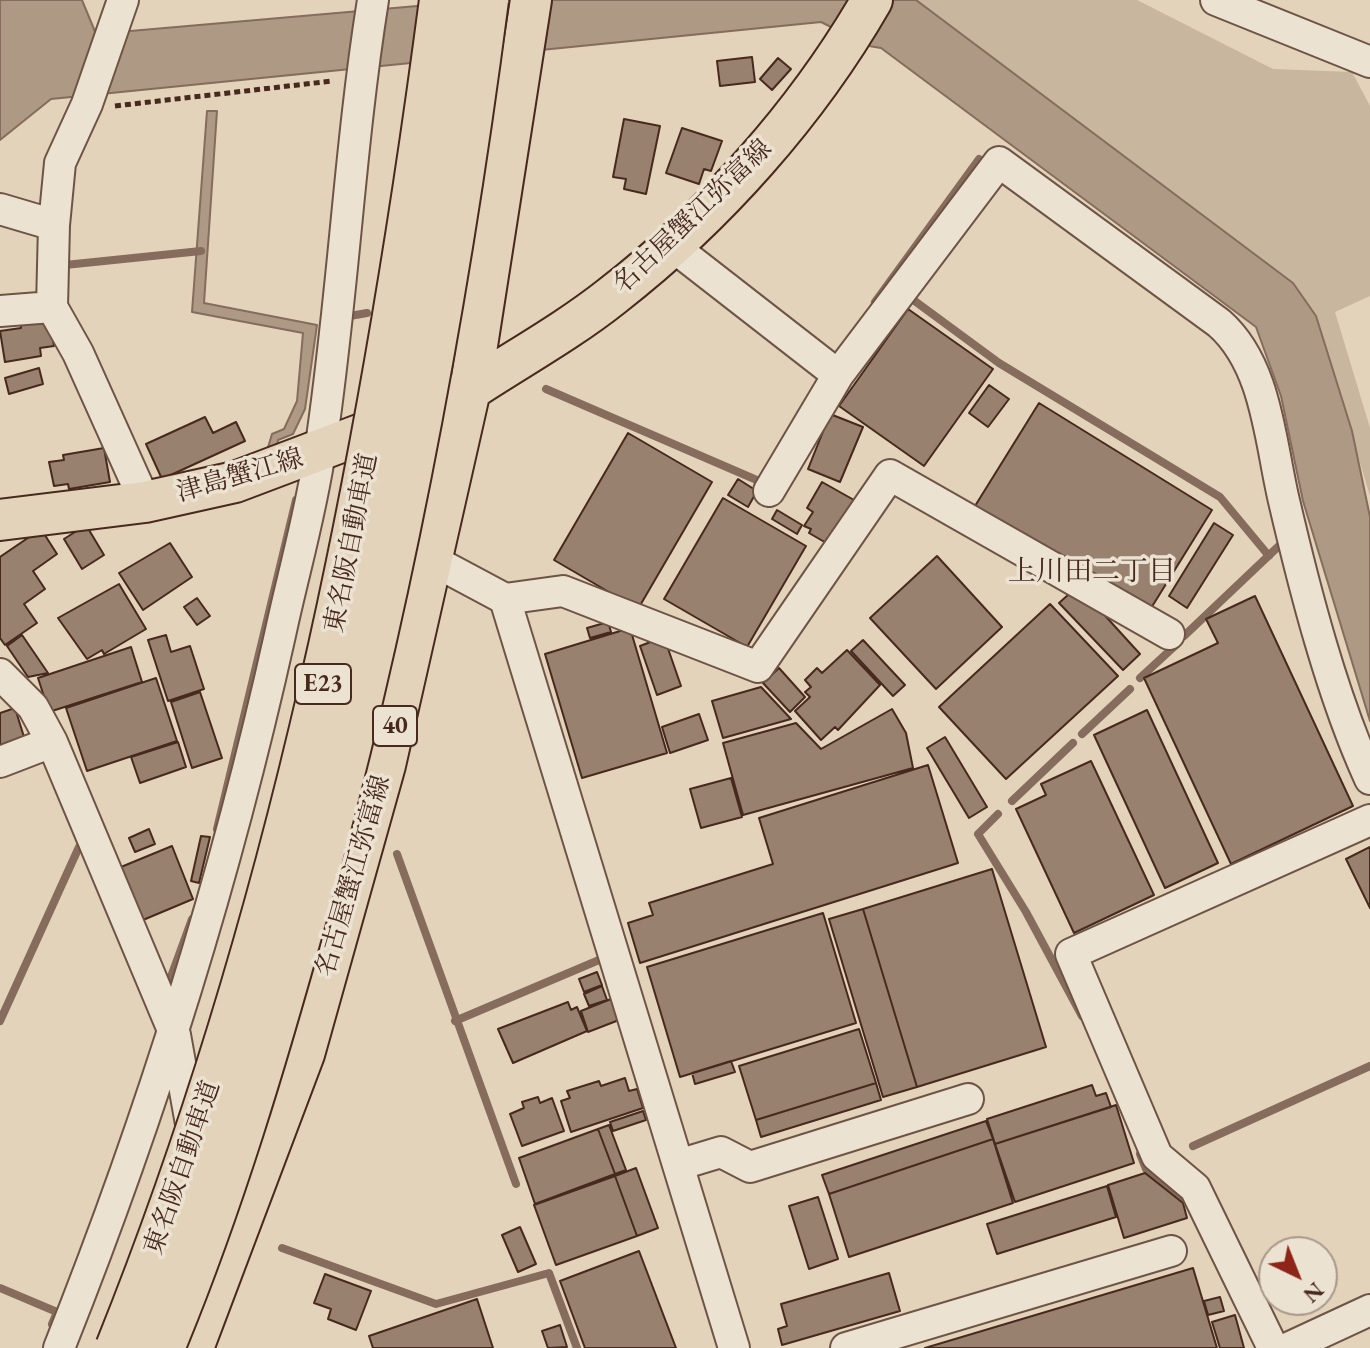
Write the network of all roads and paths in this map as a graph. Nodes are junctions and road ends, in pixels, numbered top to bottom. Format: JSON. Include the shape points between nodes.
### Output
{"nodes":[{"id":1,"x":373,"y":0,"type":"edge"},
{"id":2,"x":442,"y":0,"type":"edge"},
{"id":3,"x":486,"y":0,"type":"edge"},
{"id":4,"x":531,"y":0,"type":"edge"},
{"id":5,"x":872,"y":0,"type":"edge"},
{"id":6,"x":1216,"y":0,"type":"edge"},
{"id":7,"x":119,"y":10,"type":"edge"},
{"id":8,"x":1370,"y":62,"type":"edge"},
{"id":9,"x":345,"y":88,"type":"junction"},
{"id":10,"x":85,"y":109,"type":"junction"},
{"id":11,"x":0,"y":209,"type":"edge"},
{"id":12,"x":54,"y":225,"type":"junction"},
{"id":13,"x":671,"y":245,"type":"junction"},
{"id":14,"x":52,"y":307,"type":"junction"},
{"id":15,"x":0,"y":311,"type":"edge"},
{"id":16,"x":838,"y":375,"type":"junction"},
{"id":17,"x":470,"y":390,"type":"junction"},
{"id":18,"x":320,"y":452,"type":"junction"},
{"id":19,"x":769,"y":491,"type":"dead end"},
{"id":20,"x":145,"y":502,"type":"junction"},
{"id":21,"x":0,"y":520,"type":"edge"},
{"id":22,"x":432,"y":560,"type":"junction"},
{"id":23,"x":505,"y":599,"type":"junction"},
{"id":24,"x":1169,"y":634,"type":"dead end"},
{"id":25,"x":0,"y":674,"type":"edge"},
{"id":26,"x":52,"y":742,"type":"junction"},
{"id":27,"x":0,"y":762,"type":"edge"},
{"id":28,"x":1370,"y":779,"type":"edge"},
{"id":29,"x":1370,"y":820,"type":"edge"},
{"id":30,"x":175,"y":1035,"type":"junction"},
{"id":31,"x":968,"y":1099,"type":"dead end"},
{"id":32,"x":678,"y":1165,"type":"junction"},
{"id":33,"x":1171,"y":1251,"type":"dead end"},
{"id":34,"x":229,"y":1256,"type":"junction"},
{"id":35,"x":1370,"y":1310,"type":"edge"},
{"id":36,"x":59,"y":1348,"type":"edge"},
{"id":37,"x":118,"y":1348,"type":"edge"},
{"id":38,"x":162,"y":1348,"type":"edge"},
{"id":39,"x":193,"y":1348,"type":"edge"},
{"id":40,"x":734,"y":1348,"type":"edge"},
{"id":41,"x":846,"y":1348,"type":"edge"},
{"id":42,"x":1273,"y":1348,"type":"edge"},
{"id":43,"x":1288,"y":1348,"type":"edge"}],
"edges":[{"from":1,"to":9,"type":"street"},
{"from":2,"to":37,"type":"highway","name":"東名阪自動車道","number":"E23","bridge":true,"via":[[393,323],[321,692],[233,1021]]},
{"from":3,"to":38,"type":"highway","name":"東名阪自動車道","number":"E23","bridge":true,"via":[[435,331],[361,700],[272,1034]]},
{"from":4,"to":17,"type":"main road","name":"名古屋蟹江弥富線","number":"40"},
{"from":5,"to":13,"type":"main road","name":"名古屋蟹江弥富線","via":[[839,57],[778,134]]},
{"from":6,"to":8,"type":"street"},
{"from":7,"to":10,"type":"street"},
{"from":9,"to":10,"type":"path","via":[[206,94]]},
{"from":9,"to":18,"type":"street"},
{"from":10,"to":12,"type":"street","via":[[60,163]]},
{"from":11,"to":12,"type":"street"},
{"from":12,"to":14,"type":"street"},
{"from":13,"to":16,"type":"street"},
{"from":13,"to":17,"type":"main road","name":"名古屋蟹江弥富線","via":[[611,297]]},
{"from":14,"to":15,"type":"street"},
{"from":14,"to":20,"type":"street"},
{"from":16,"to":19,"type":"street"},
{"from":16,"to":28,"type":"street","via":[[999,162],[1219,323],[1237,338],[1263,403],[1343,715]]},
{"from":17,"to":18,"type":"main road","name":"津島蟹江線"},
{"from":17,"to":22,"type":"main road","name":"名古屋蟹江弥富線","number":"40"},
{"from":18,"to":20,"type":"main road","name":"津島蟹江線","via":[[235,482]]},
{"from":18,"to":30,"type":"street","via":[[233,832]]},
{"from":20,"to":21,"type":"main road","name":"津島蟹江線"},
{"from":22,"to":23,"type":"street"},
{"from":22,"to":34,"type":"main road","name":"名古屋蟹江弥富線","number":"40","via":[[385,765],[304,1054]]},
{"from":23,"to":24,"type":"street","via":[[563,591],[758,667],[890,475]]},
{"from":23,"to":32,"type":"street"},
{"from":25,"to":26,"type":"street","via":[[33,707]]},
{"from":26,"to":27,"type":"street"},
{"from":26,"to":30,"type":"street"},
{"from":29,"to":42,"type":"street","via":[[1071,954],[1157,1156],[1195,1188]]},
{"from":30,"to":34,"type":"street","via":[[193,1138]]},
{"from":30,"to":36,"type":"street"},
{"from":31,"to":32,"type":"street","via":[[750,1167],[721,1152]]},
{"from":32,"to":40,"type":"street"},
{"from":33,"to":41,"type":"street"},
{"from":34,"to":39,"type":"main road","name":"名古屋蟹江弥富線","number":"40"},
{"from":35,"to":43,"type":"street"}]}
